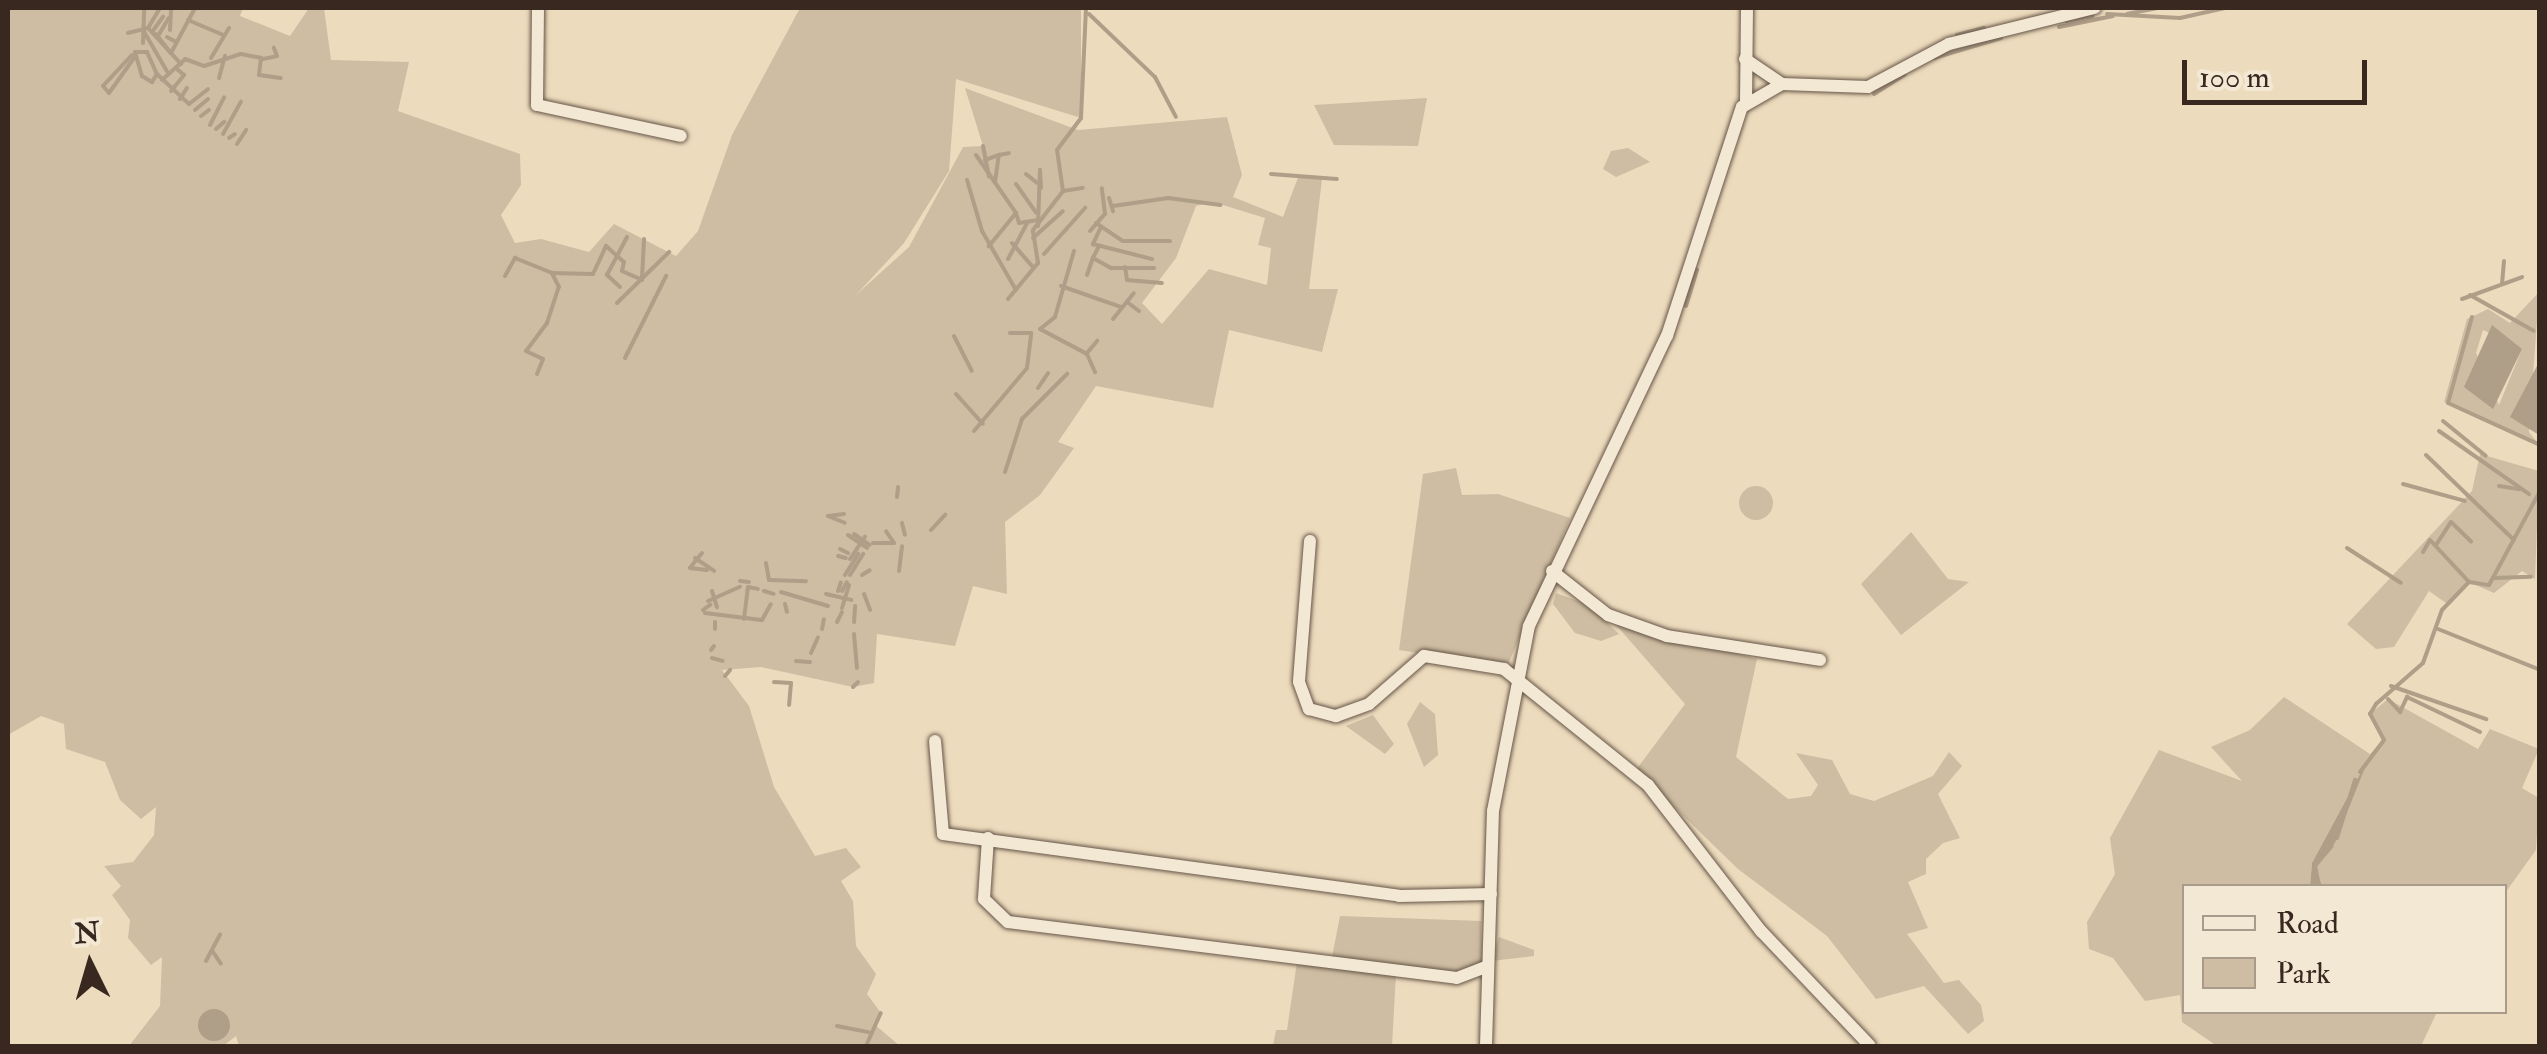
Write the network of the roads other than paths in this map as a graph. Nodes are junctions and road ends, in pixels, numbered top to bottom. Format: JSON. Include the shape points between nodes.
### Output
{"nodes":[{"id":1,"x":538,"y":8,"type":"edge"},
{"id":2,"x":1747,"y":8,"type":"edge"},
{"id":3,"x":2096,"y":8,"type":"edge"},
{"id":4,"x":1745,"y":60,"type":"junction"},
{"id":5,"x":1782,"y":84,"type":"junction"},
{"id":6,"x":1746,"y":103,"type":"junction"},
{"id":7,"x":681,"y":136,"type":"dead end"},
{"id":8,"x":1310,"y":542,"type":"dead end"},
{"id":9,"x":1552,"y":571,"type":"junction"},
{"id":10,"x":1820,"y":660,"type":"dead end"},
{"id":11,"x":1517,"y":679,"type":"junction"},
{"id":12,"x":935,"y":741,"type":"dead end"},
{"id":13,"x":988,"y":838,"type":"junction"},
{"id":14,"x":1491,"y":894,"type":"junction"},
{"id":15,"x":1486,"y":966,"type":"junction"},
{"id":16,"x":1486,"y":1046,"type":"edge"},
{"id":17,"x":1870,"y":1046,"type":"edge"}],
"edges":[{"from":1,"to":7,"type":"street","via":[[536,105]]},
{"from":2,"to":4,"type":"street"},
{"from":3,"to":5,"type":"street","via":[[1949,44],[1868,87]]},
{"from":4,"to":5,"type":"street"},
{"from":4,"to":6,"type":"street"},
{"from":5,"to":6,"type":"street"},
{"from":6,"to":9,"type":"street","via":[[1668,336]]},
{"from":8,"to":11,"type":"street","via":[[1300,682],[1309,709],[1336,716],[1368,704],[1424,656]]},
{"from":9,"to":10,"type":"street","via":[[1608,614],[1656,632]]},
{"from":9,"to":11,"type":"street"},
{"from":11,"to":14,"type":"street","via":[[1492,811]]},
{"from":11,"to":17,"type":"street","via":[[1548,714],[1648,785],[1761,931]]},
{"from":12,"to":13,"type":"street","via":[[936,826]]},
{"from":13,"to":14,"type":"street","via":[[1399,896]]},
{"from":13,"to":15,"type":"street","via":[[984,899],[1008,922],[1456,978]]},
{"from":14,"to":15,"type":"street"},
{"from":15,"to":16,"type":"street"}]}
